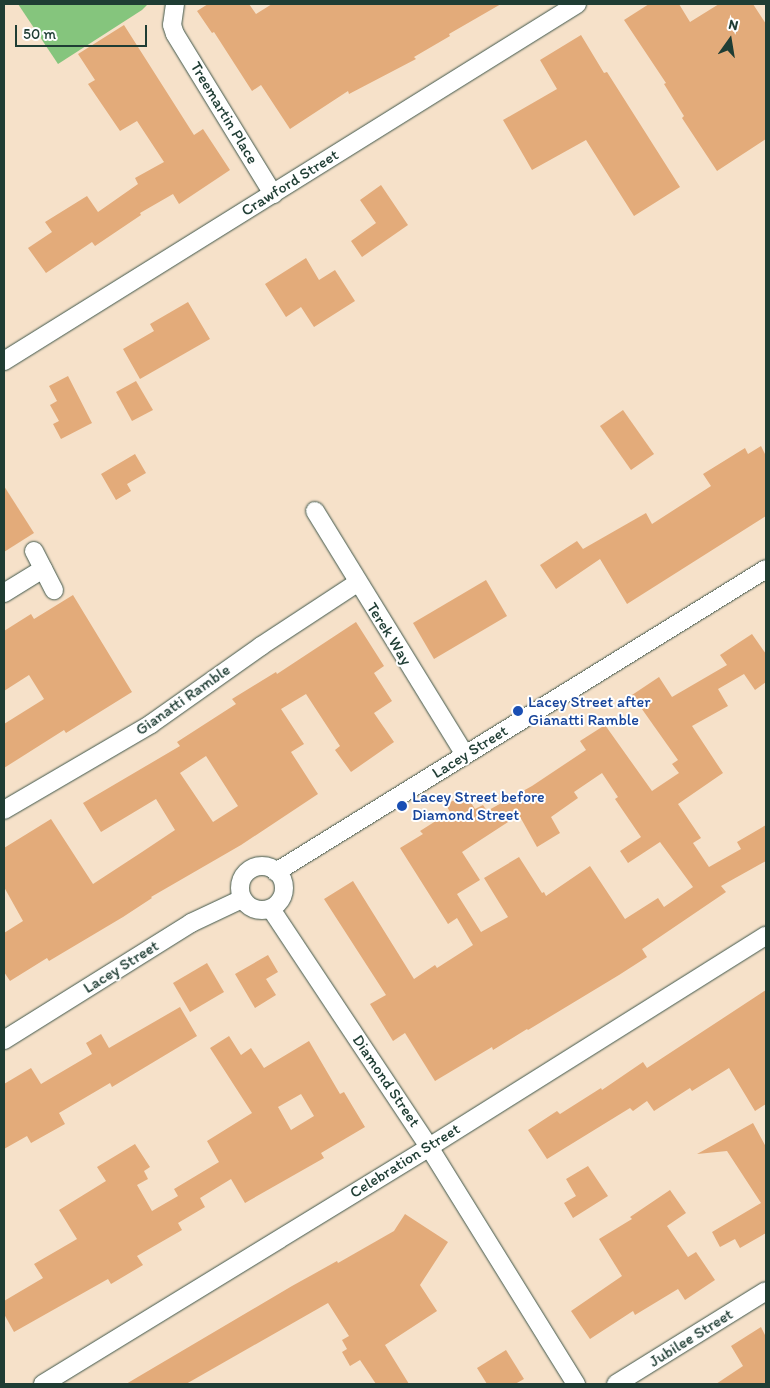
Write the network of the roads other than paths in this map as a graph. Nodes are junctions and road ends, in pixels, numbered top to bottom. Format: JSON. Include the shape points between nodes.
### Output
{"nodes":[{"id":1,"x":176,"y":4,"type":"edge"},
{"id":2,"x":577,"y":4,"type":"edge"},
{"id":3,"x":273,"y":194,"type":"junction"},
{"id":4,"x":4,"y":361,"type":"edge"},
{"id":5,"x":315,"y":511,"type":"dead end"},
{"id":6,"x":34,"y":550,"type":"dead end"},
{"id":7,"x":766,"y":568,"type":"edge"},
{"id":8,"x":43,"y":569,"type":"junction"},
{"id":9,"x":357,"y":583,"type":"junction"},
{"id":10,"x":54,"y":590,"type":"dead end"},
{"id":11,"x":4,"y":593,"type":"edge"},
{"id":12,"x":465,"y":756,"type":"junction"},
{"id":13,"x":4,"y":810,"type":"edge"},
{"id":14,"x":276,"y":872,"type":"junction"},
{"id":15,"x":242,"y":899,"type":"junction"},
{"id":16,"x":271,"y":909,"type":"junction"},
{"id":17,"x":766,"y":936,"type":"edge"},
{"id":18,"x":4,"y":1040,"type":"edge"},
{"id":19,"x":429,"y":1147,"type":"junction"},
{"id":20,"x":766,"y":1291,"type":"edge"},
{"id":21,"x":43,"y":1384,"type":"edge"},
{"id":22,"x":576,"y":1384,"type":"edge"},
{"id":23,"x":616,"y":1384,"type":"edge"}],
"edges":[{"from":1,"to":3,"type":"street","name":"Treemartin Place","via":[[172,25],[176,34]]},
{"from":2,"to":3,"type":"street","name":"Crawford Street"},
{"from":3,"to":4,"type":"street","name":"Crawford Street"},
{"from":5,"to":9,"type":"street","name":"Terek Way"},
{"from":6,"to":8,"type":"street"},
{"from":7,"to":12,"type":"street","name":"Lacey Street"},
{"from":8,"to":10,"type":"street"},
{"from":8,"to":11,"type":"street"},
{"from":9,"to":12,"type":"street","name":"Terek Way"},
{"from":9,"to":13,"type":"street","name":"Gianatti Ramble","via":[[151,724]]},
{"from":12,"to":14,"type":"street","name":"Lacey Street"},
{"from":14,"to":15,"type":"street","via":[[264,866],[253,868],[244,875],[240,886]]},
{"from":14,"to":16,"type":"street","via":[[284,886],[282,897]]},
{"from":15,"to":16,"type":"street","via":[[260,911]]},
{"from":15,"to":18,"type":"street","name":"Lacey Street","via":[[191,923]]},
{"from":16,"to":19,"type":"street","name":"Diamond Street"},
{"from":17,"to":19,"type":"street","name":"Celebration Street"},
{"from":19,"to":21,"type":"street","name":"Celebration Street"},
{"from":19,"to":22,"type":"street","name":"Diamond Street"},
{"from":20,"to":23,"type":"street","name":"Jubilee Street"}]}
